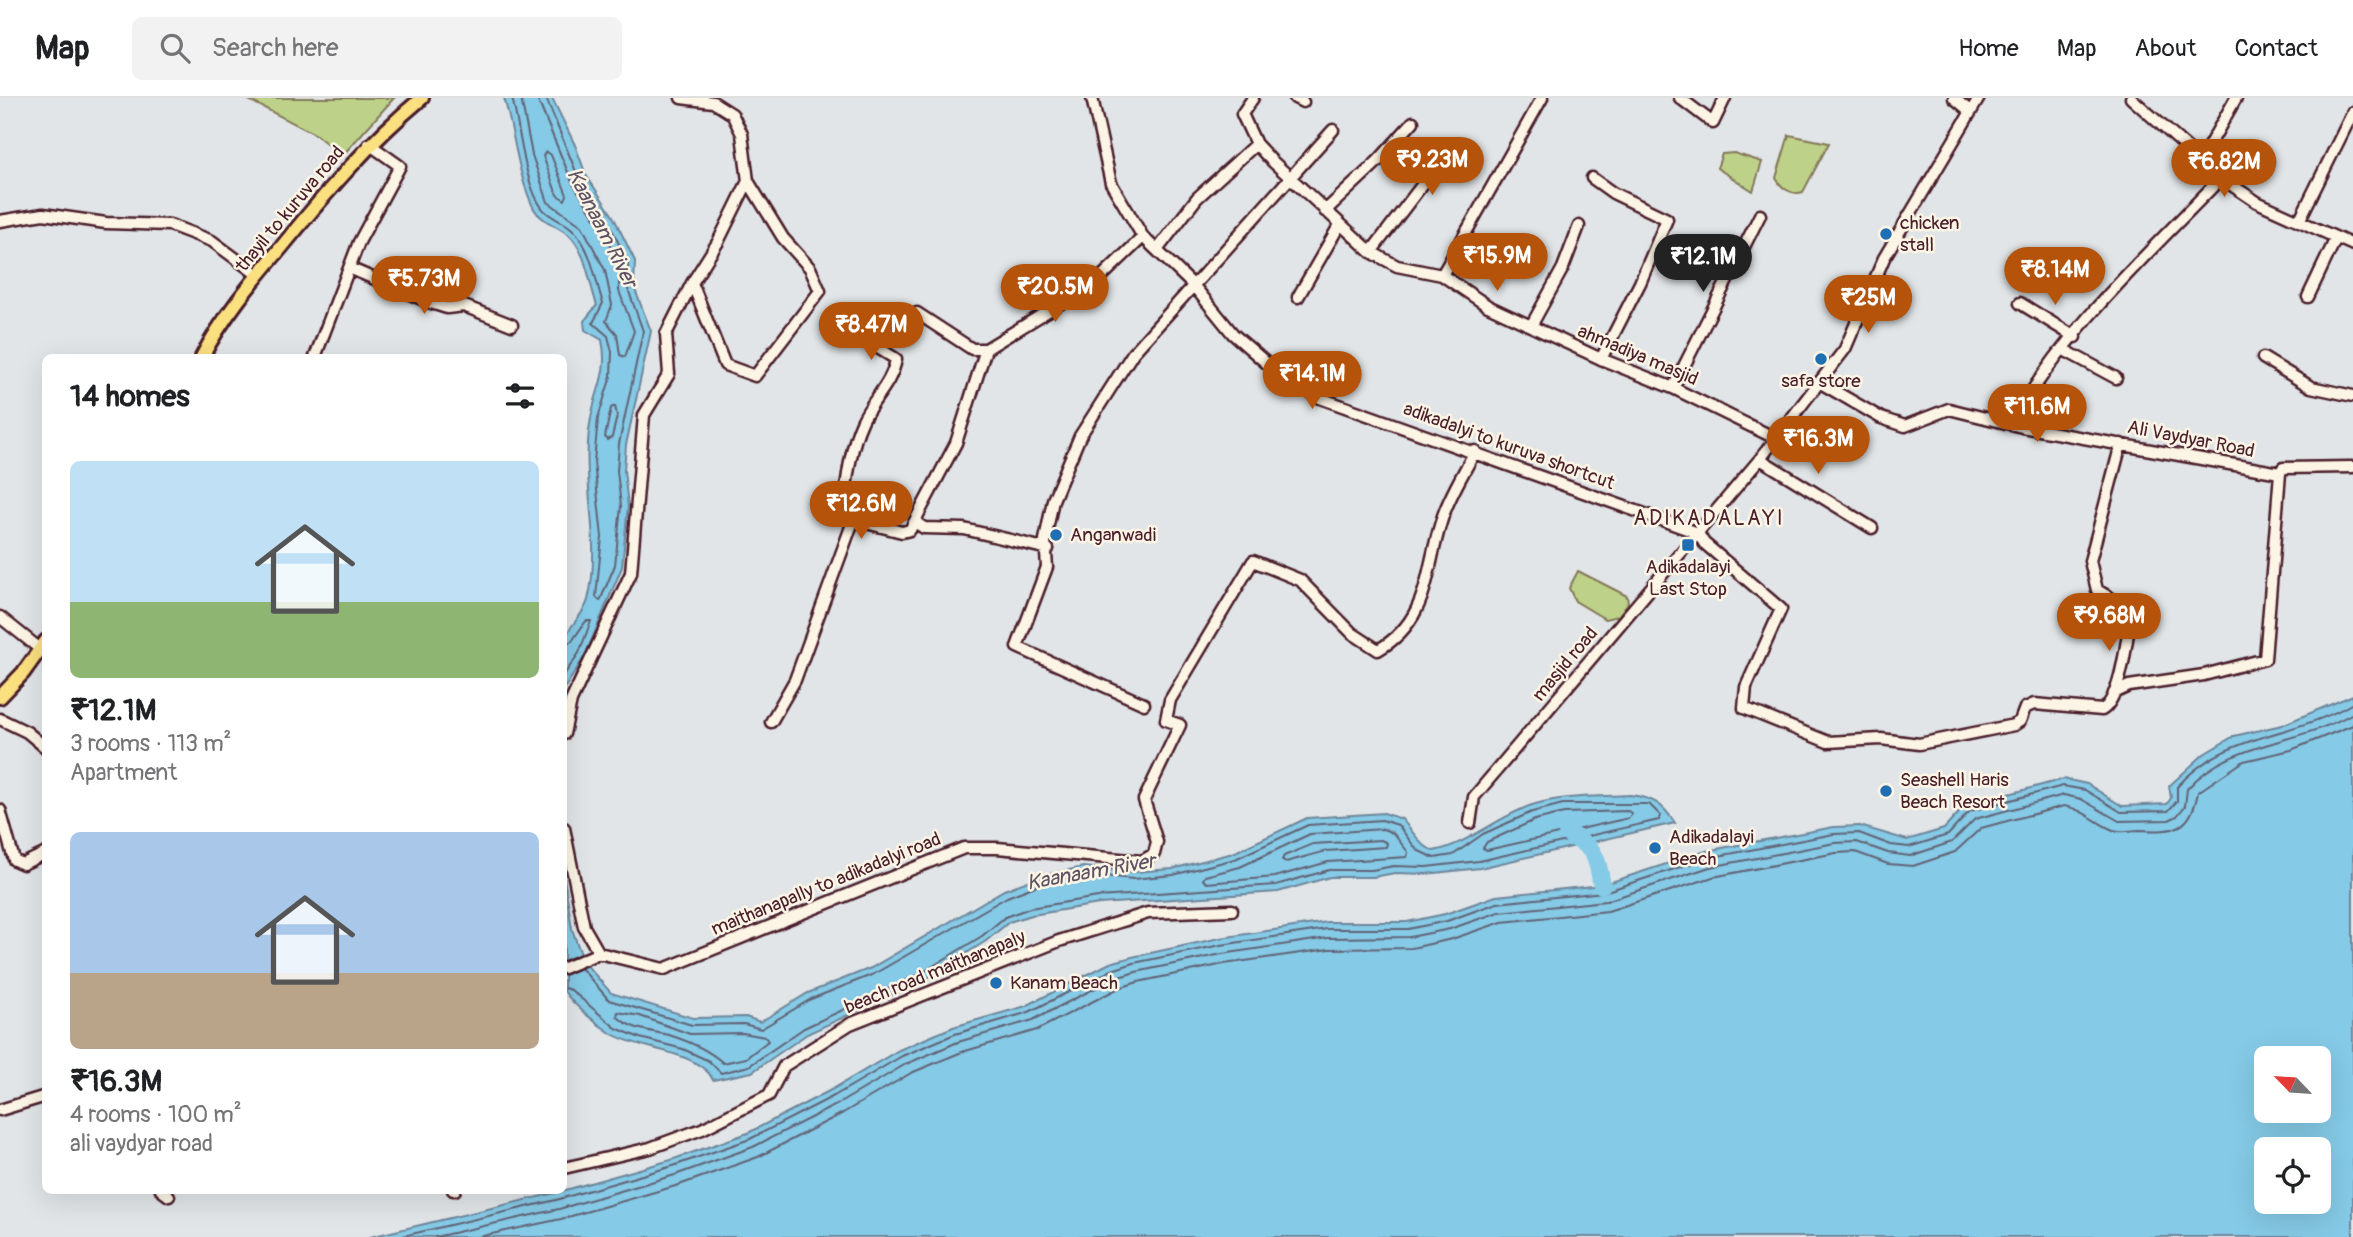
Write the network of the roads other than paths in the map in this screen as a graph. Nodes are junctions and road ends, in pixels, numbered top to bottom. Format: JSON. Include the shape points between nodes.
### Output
{"nodes":[{"id":1,"x":422,"y":98,"type":"edge"},
{"id":2,"x":681,"y":98,"type":"edge"},
{"id":3,"x":1092,"y":98,"type":"edge"},
{"id":4,"x":1253,"y":98,"type":"edge"},
{"id":5,"x":1542,"y":98,"type":"edge"},
{"id":6,"x":1680,"y":98,"type":"edge"},
{"id":7,"x":1725,"y":98,"type":"edge"},
{"id":8,"x":1954,"y":98,"type":"edge"},
{"id":9,"x":1979,"y":98,"type":"edge"},
{"id":10,"x":2131,"y":98,"type":"edge"},
{"id":11,"x":2236,"y":98,"type":"edge"},
{"id":12,"x":1971,"y":112,"type":"junction"},
{"id":13,"x":2353,"y":113,"type":"edge"},
{"id":14,"x":1413,"y":122,"type":"dead end"},
{"id":15,"x":1333,"y":130,"type":"dead end"},
{"id":16,"x":369,"y":144,"type":"junction"},
{"id":17,"x":1256,"y":144,"type":"junction"},
{"id":18,"x":2201,"y":160,"type":"junction"},
{"id":19,"x":1435,"y":168,"type":"dead end"},
{"id":20,"x":1289,"y":176,"type":"junction"},
{"id":21,"x":1592,"y":178,"type":"dead end"},
{"id":22,"x":2221,"y":178,"type":"junction"},
{"id":23,"x":748,"y":181,"type":"junction"},
{"id":24,"x":1325,"y":211,"type":"junction"},
{"id":25,"x":1760,"y":215,"type":"dead end"},
{"id":26,"x":2300,"y":221,"type":"junction"},
{"id":27,"x":0,"y":222,"type":"edge"},
{"id":28,"x":1340,"y":224,"type":"junction"},
{"id":29,"x":1579,"y":226,"type":"dead end"},
{"id":30,"x":1143,"y":237,"type":"junction"},
{"id":31,"x":2336,"y":238,"type":"junction"},
{"id":32,"x":2353,"y":245,"type":"edge"},
{"id":33,"x":1158,"y":249,"type":"junction"},
{"id":34,"x":1371,"y":251,"type":"junction"},
{"id":35,"x":349,"y":268,"type":"junction"},
{"id":36,"x":258,"y":275,"type":"junction"},
{"id":37,"x":1442,"y":275,"type":"junction"},
{"id":38,"x":692,"y":284,"type":"junction"},
{"id":39,"x":1193,"y":285,"type":"junction"},
{"id":40,"x":1298,"y":297,"type":"dead end"},
{"id":41,"x":2308,"y":297,"type":"dead end"},
{"id":42,"x":2020,"y":303,"type":"dead end"},
{"id":43,"x":512,"y":325,"type":"dead end"},
{"id":44,"x":1531,"y":326,"type":"junction"},
{"id":45,"x":2075,"y":337,"type":"junction"},
{"id":46,"x":986,"y":349,"type":"junction"},
{"id":47,"x":2064,"y":350,"type":"junction"},
{"id":48,"x":204,"y":354,"type":"edge"},
{"id":49,"x":316,"y":354,"type":"edge"},
{"id":50,"x":2263,"y":358,"type":"dead end"},
{"id":51,"x":1601,"y":359,"type":"junction"},
{"id":52,"x":2116,"y":378,"type":"dead end"},
{"id":53,"x":1819,"y":382,"type":"junction"},
{"id":54,"x":1673,"y":387,"type":"junction"},
{"id":55,"x":2353,"y":396,"type":"edge"},
{"id":56,"x":2012,"y":425,"type":"junction"},
{"id":57,"x":1777,"y":439,"type":"junction"},
{"id":58,"x":2121,"y":444,"type":"junction"},
{"id":59,"x":1475,"y":451,"type":"junction"},
{"id":60,"x":1760,"y":459,"type":"junction"},
{"id":61,"x":2353,"y":467,"type":"edge"},
{"id":62,"x":2280,"y":473,"type":"junction"},
{"id":63,"x":915,"y":522,"type":"junction"},
{"id":64,"x":852,"y":524,"type":"junction"},
{"id":65,"x":1872,"y":528,"type":"dead end"},
{"id":66,"x":1698,"y":533,"type":"junction"},
{"id":67,"x":1048,"y":549,"type":"junction"},
{"id":68,"x":0,"y":617,"type":"edge"},
{"id":69,"x":42,"y":644,"type":"edge"},
{"id":70,"x":42,"y":646,"type":"edge"},
{"id":71,"x":2114,"y":694,"type":"junction"},
{"id":72,"x":0,"y":697,"type":"edge"},
{"id":73,"x":1144,"y":704,"type":"dead end"},
{"id":74,"x":0,"y":719,"type":"edge"},
{"id":75,"x":567,"y":720,"type":"edge"},
{"id":76,"x":771,"y":722,"type":"dead end"},
{"id":77,"x":42,"y":745,"type":"edge"},
{"id":78,"x":0,"y":810,"type":"edge"},
{"id":79,"x":1470,"y":822,"type":"dead end"},
{"id":80,"x":567,"y":843,"type":"edge"},
{"id":81,"x":42,"y":855,"type":"edge"},
{"id":82,"x":1231,"y":910,"type":"dead end"},
{"id":83,"x":595,"y":954,"type":"junction"},
{"id":84,"x":567,"y":967,"type":"edge"},
{"id":85,"x":42,"y":1099,"type":"edge"},
{"id":86,"x":0,"y":1110,"type":"edge"},
{"id":87,"x":567,"y":1167,"type":"edge"}],
"edges":[{"from":1,"to":16,"type":"main road","name":"thayil to kuruva road"},
{"from":2,"to":23,"type":"street","via":[[713,102],[732,114],[741,134]]},
{"from":3,"to":30,"type":"street","name":"adikadalyi to kuruva shortcut","via":[[1111,183]]},
{"from":4,"to":17,"type":"street","name":"ahmadiya masjid","via":[[1242,114]]},
{"from":5,"to":37,"type":"street"},
{"from":6,"to":7,"type":"street","via":[[1713,123]]},
{"from":8,"to":12,"type":"street"},
{"from":9,"to":12,"type":"street","name":"masjid road"},
{"from":10,"to":18,"type":"street"},
{"from":11,"to":18,"type":"street"},
{"from":12,"to":53,"type":"street","name":"masjid road","via":[[1884,258],[1845,349]]},
{"from":13,"to":26,"type":"street"},
{"from":14,"to":24,"type":"street"},
{"from":15,"to":20,"type":"street"},
{"from":16,"to":35,"type":"street","via":[[400,166]]},
{"from":16,"to":36,"type":"main road","name":"thayil to kuruva road"},
{"from":17,"to":20,"type":"street","name":"ahmadiya masjid"},
{"from":17,"to":33,"type":"street","via":[[1198,198]]},
{"from":18,"to":22,"type":"street"},
{"from":19,"to":34,"type":"street"},
{"from":20,"to":24,"type":"street","name":"ahmadiya masjid"},
{"from":20,"to":39,"type":"street"},
{"from":21,"to":51,"type":"street","via":[[1667,219]]},
{"from":22,"to":26,"type":"street"},
{"from":22,"to":45,"type":"street","via":[[2112,291]]},
{"from":23,"to":38,"type":"street"},
{"from":23,"to":38,"type":"street","via":[[783,238],[810,268],[820,291],[755,376],[725,365]]},
{"from":24,"to":28,"type":"street","name":"ahmadiya masjid"},
{"from":25,"to":54,"type":"street"},
{"from":26,"to":31,"type":"street"},
{"from":27,"to":36,"type":"street","via":[[43,214],[106,223],[170,225],[212,241]]},
{"from":28,"to":34,"type":"street","name":"ahmadiya masjid"},
{"from":28,"to":40,"type":"street"},
{"from":29,"to":44,"type":"street","via":[[1563,268]]},
{"from":30,"to":33,"type":"street","name":"adikadalyi to kuruva shortcut"},
{"from":30,"to":46,"type":"street","via":[[1097,281]]},
{"from":31,"to":32,"type":"street"},
{"from":31,"to":41,"type":"street"},
{"from":33,"to":39,"type":"street","name":"adikadalyi to kuruva shortcut"},
{"from":34,"to":37,"type":"street","name":"ahmadiya masjid","via":[[1397,266]]},
{"from":35,"to":43,"type":"street","via":[[439,306],[464,306]]},
{"from":35,"to":49,"type":"street"},
{"from":36,"to":48,"type":"main road","name":"thayil to kuruva road"},
{"from":37,"to":44,"type":"street","name":"ahmadiya masjid","via":[[1488,306]]},
{"from":38,"to":75,"type":"street","via":[[666,334],[669,374],[643,415],[631,573],[571,701]]},
{"from":39,"to":59,"type":"street","name":"adikadalyi to kuruva shortcut","via":[[1233,334],[1270,367],[1320,398]]},
{"from":39,"to":67,"type":"street","via":[[1133,353],[1080,436],[1053,500],[1045,540]]},
{"from":42,"to":45,"type":"street"},
{"from":44,"to":51,"type":"street","name":"ahmadiya masjid"},
{"from":45,"to":47,"type":"street"},
{"from":46,"to":63,"type":"street","via":[[956,443]]},
{"from":46,"to":64,"type":"street","via":[[972,349],[917,313],[872,330],[867,337],[870,343],[896,359],[853,445],[843,509]]},
{"from":47,"to":52,"type":"street"},
{"from":47,"to":56,"type":"street","via":[[2030,390]]},
{"from":50,"to":55,"type":"street","via":[[2311,387]]},
{"from":51,"to":54,"type":"street","name":"ahmadiya masjid"},
{"from":53,"to":56,"type":"street","name":"Ali Vaydyar Road","via":[[1881,418],[1905,426],[1949,409]]},
{"from":53,"to":57,"type":"street","name":"masjid road"},
{"from":54,"to":57,"type":"street","name":"ahmadiya masjid"},
{"from":56,"to":58,"type":"street","name":"Ali Vaydyar Road"},
{"from":57,"to":60,"type":"street","name":"masjid road"},
{"from":58,"to":62,"type":"street","name":"Ali Vaydyar Road"},
{"from":58,"to":71,"type":"street","via":[[2090,561],[2097,590],[2122,605],[2130,618]]},
{"from":59,"to":66,"type":"street","name":"adikadalyi to kuruva shortcut"},
{"from":59,"to":83,"type":"street","name":"maithanapally to adikadalyi road","via":[[1442,518],[1421,604],[1398,638],[1378,650],[1352,633],[1300,580],[1253,561],[1170,700],[1166,720],[1180,725],[1144,800],[1157,842],[1154,854],[1142,861],[964,848],[664,969]]},
{"from":60,"to":65,"type":"street"},
{"from":60,"to":66,"type":"street","name":"masjid road"},
{"from":61,"to":62,"type":"street","name":"Ali Vaydyar Road","via":[[2283,468]]},
{"from":62,"to":71,"type":"street","via":[[2265,659],[2204,675],[2129,686]]},
{"from":63,"to":64,"type":"street","via":[[902,532],[867,522]]},
{"from":63,"to":67,"type":"street","via":[[924,528],[964,529]]},
{"from":64,"to":76,"type":"street","via":[[795,680]]},
{"from":66,"to":71,"type":"street","via":[[1781,609],[1746,687],[1744,708],[1828,741],[1881,739],[1919,744],[2014,725],[2025,708],[2034,704],[2102,710]]},
{"from":66,"to":79,"type":"street","name":"masjid road","via":[[1474,797]]},
{"from":67,"to":73,"type":"street","via":[[1047,566],[1017,647]]},
{"from":68,"to":69,"type":"street"},
{"from":70,"to":72,"type":"main road"},
{"from":74,"to":77,"type":"street"},
{"from":78,"to":81,"type":"street","via":[[15,860],[23,864]]},
{"from":80,"to":83,"type":"street","via":[[584,927]]},
{"from":82,"to":87,"type":"street","name":"beach road maithanapaly","via":[[1148,913],[1059,941],[850,1024],[784,1066],[769,1095],[702,1129],[650,1148]]},
{"from":83,"to":84,"type":"street"},
{"from":85,"to":86,"type":"street"}]}
